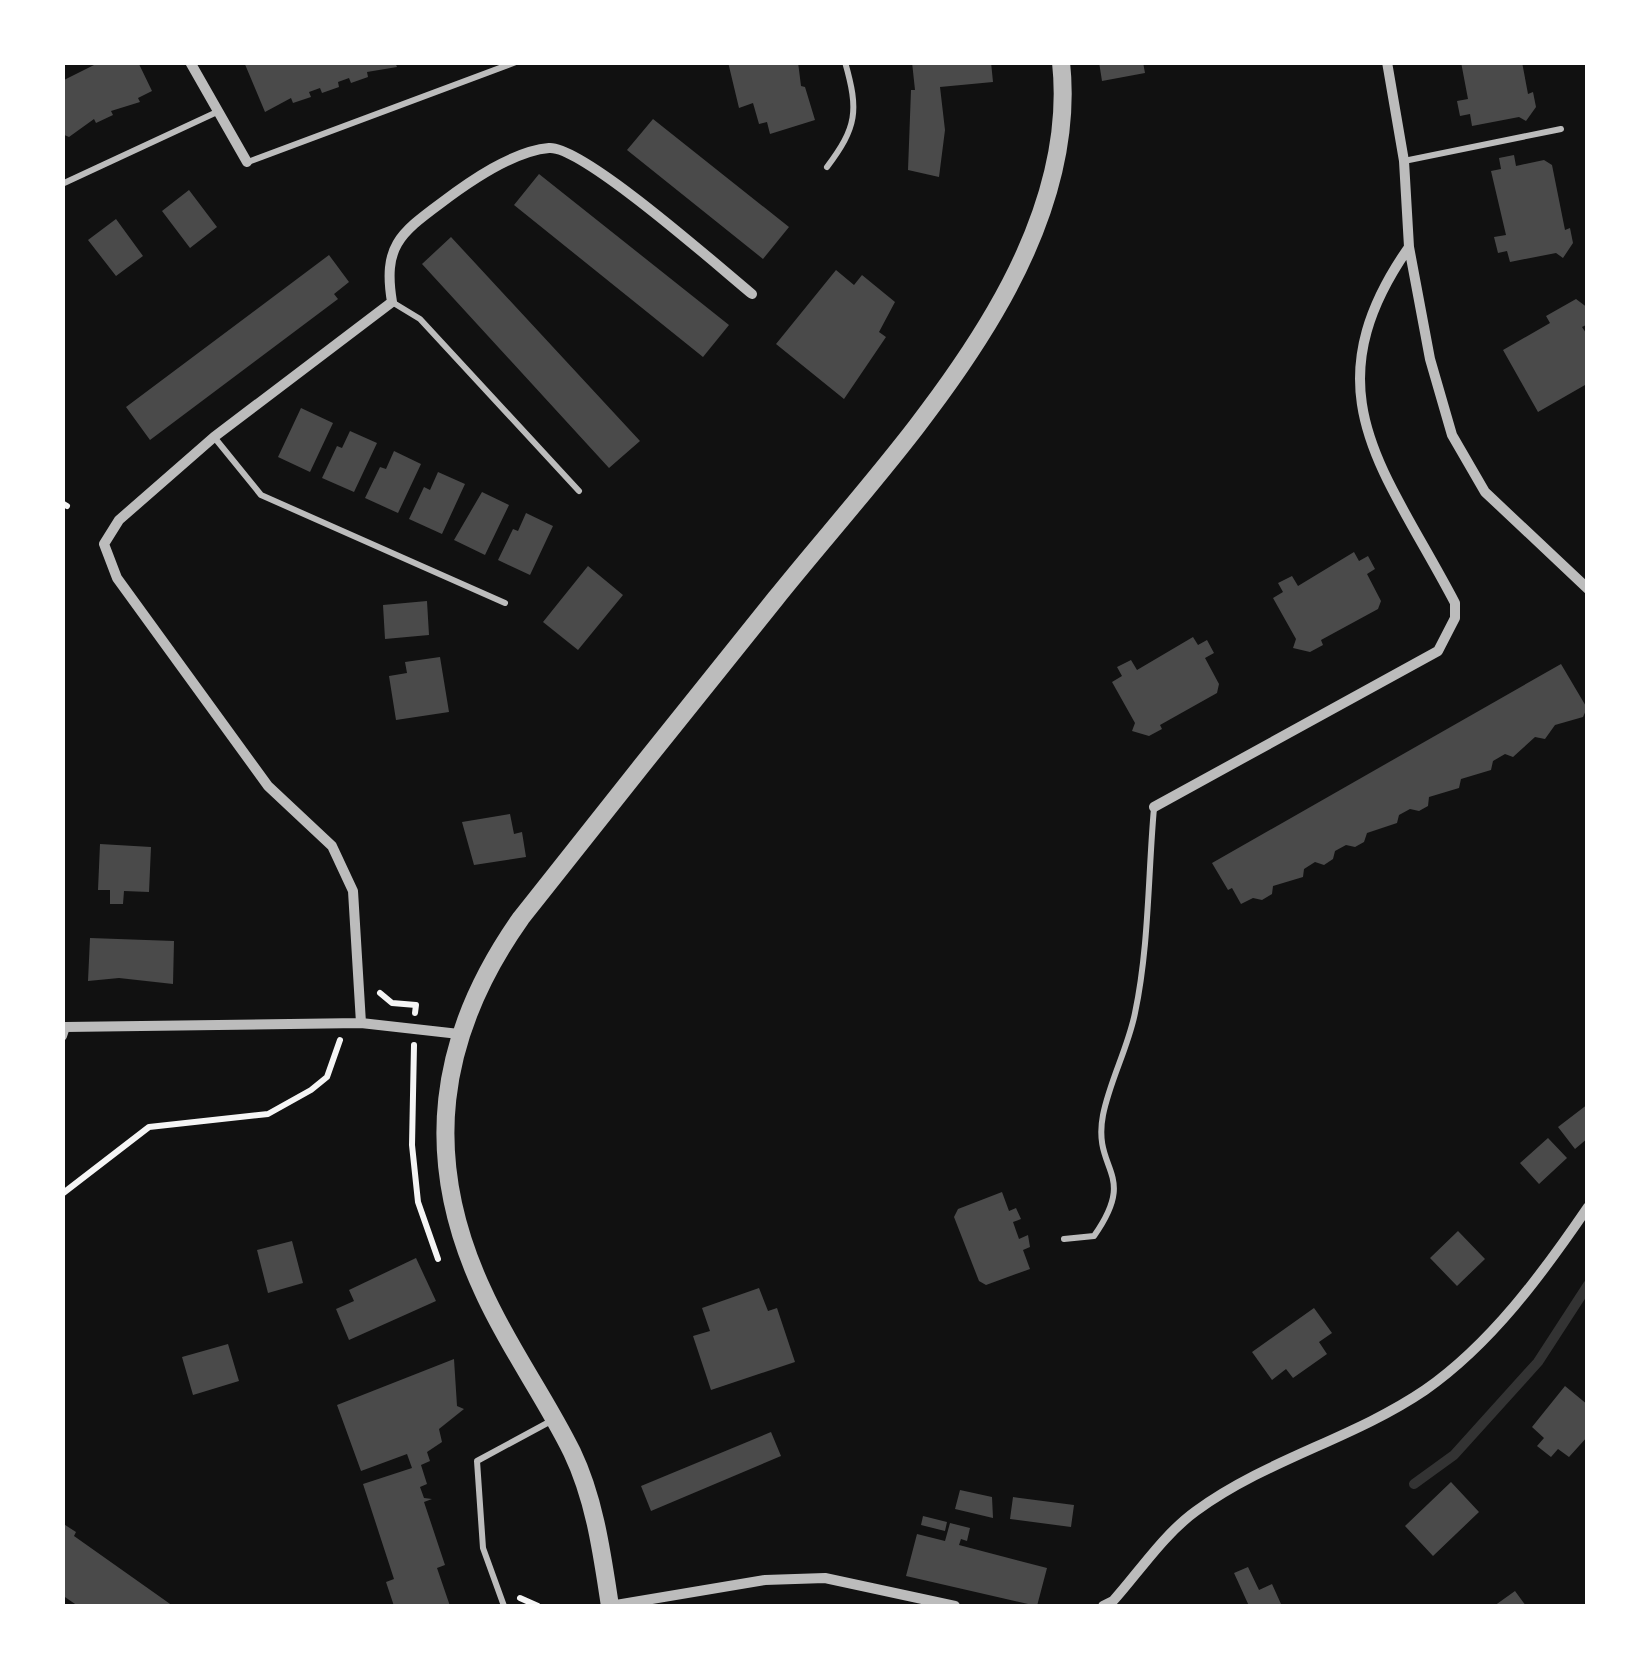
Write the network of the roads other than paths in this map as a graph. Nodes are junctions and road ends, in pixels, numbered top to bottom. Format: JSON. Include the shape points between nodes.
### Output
{"nodes":[{"id":1,"x":190,"y":62,"type":"edge"},
{"id":2,"x":516,"y":62,"type":"edge"},
{"id":3,"x":846,"y":62,"type":"edge"},
{"id":4,"x":1061,"y":62,"type":"edge"},
{"id":5,"x":1387,"y":62,"type":"edge"},
{"id":6,"x":218,"y":111,"type":"junction"},
{"id":7,"x":1561,"y":128,"type":"dead end"},
{"id":8,"x":1404,"y":161,"type":"junction"},
{"id":9,"x":247,"y":162,"type":"joint"},
{"id":10,"x":827,"y":167,"type":"dead end"},
{"id":11,"x":62,"y":184,"type":"edge"},
{"id":12,"x":1408,"y":247,"type":"junction"},
{"id":13,"x":752,"y":294,"type":"dead end"},
{"id":14,"x":392,"y":302,"type":"junction"},
{"id":15,"x":214,"y":437,"type":"junction"},
{"id":16,"x":579,"y":492,"type":"dead end"},
{"id":17,"x":1588,"y":589,"type":"edge"},
{"id":18,"x":505,"y":604,"type":"dead end"},
{"id":19,"x":1154,"y":807,"type":"joint"},
{"id":20,"x":361,"y":1023,"type":"junction"},
{"id":21,"x":63,"y":1029,"type":"edge"},
{"id":22,"x":460,"y":1034,"type":"junction"},
{"id":23,"x":1588,"y":1208,"type":"edge"},
{"id":24,"x":1064,"y":1239,"type":"dead end"},
{"id":25,"x":554,"y":1419,"type":"junction"},
{"id":26,"x":504,"y":1606,"type":"edge"},
{"id":27,"x":610,"y":1606,"type":"edge"},
{"id":28,"x":956,"y":1606,"type":"edge"},
{"id":29,"x":1103,"y":1606,"type":"edge"}],
"edges":[{"from":1,"to":6,"type":"street"},
{"from":2,"to":9,"type":"lane"},
{"from":3,"to":10,"type":"lane","via":[[856,114]]},
{"from":4,"to":22,"type":"street","via":[[1064,116],[1044,201],[976,344],[521,918],[486,971]]},
{"from":5,"to":8,"type":"street"},
{"from":6,"to":9,"type":"street"},
{"from":6,"to":11,"type":"lane"},
{"from":7,"to":8,"type":"lane"},
{"from":8,"to":12,"type":"street"},
{"from":12,"to":17,"type":"street","via":[[1452,435],[1485,492]]},
{"from":12,"to":19,"type":"street","via":[[1377,299],[1358,360],[1357,388],[1364,428],[1455,603],[1448,636],[1438,652]]},
{"from":13,"to":14,"type":"street","via":[[591,164],[552,147],[500,166],[406,229],[389,259]]},
{"from":14,"to":15,"type":"street"},
{"from":14,"to":16,"type":"lane","via":[[420,319]]},
{"from":15,"to":18,"type":"lane","via":[[261,494]]},
{"from":15,"to":20,"type":"street","via":[[119,520],[104,544],[117,578],[268,786],[332,846],[353,891]]},
{"from":19,"to":24,"type":"lane","via":[[1136,1008],[1103,1116],[1117,1188],[1114,1208],[1094,1236]]},
{"from":20,"to":21,"type":"street"},
{"from":20,"to":22,"type":"street"},
{"from":22,"to":25,"type":"street","via":[[444,1115],[452,1204],[484,1295]]},
{"from":23,"to":29,"type":"street","via":[[1485,1339],[1427,1388],[1359,1430],[1271,1465],[1192,1514]]},
{"from":25,"to":26,"type":"lane","via":[[477,1461],[483,1548]]},
{"from":25,"to":27,"type":"street","via":[[590,1502]]},
{"from":27,"to":28,"type":"street","via":[[765,1580],[825,1578]]}]}
